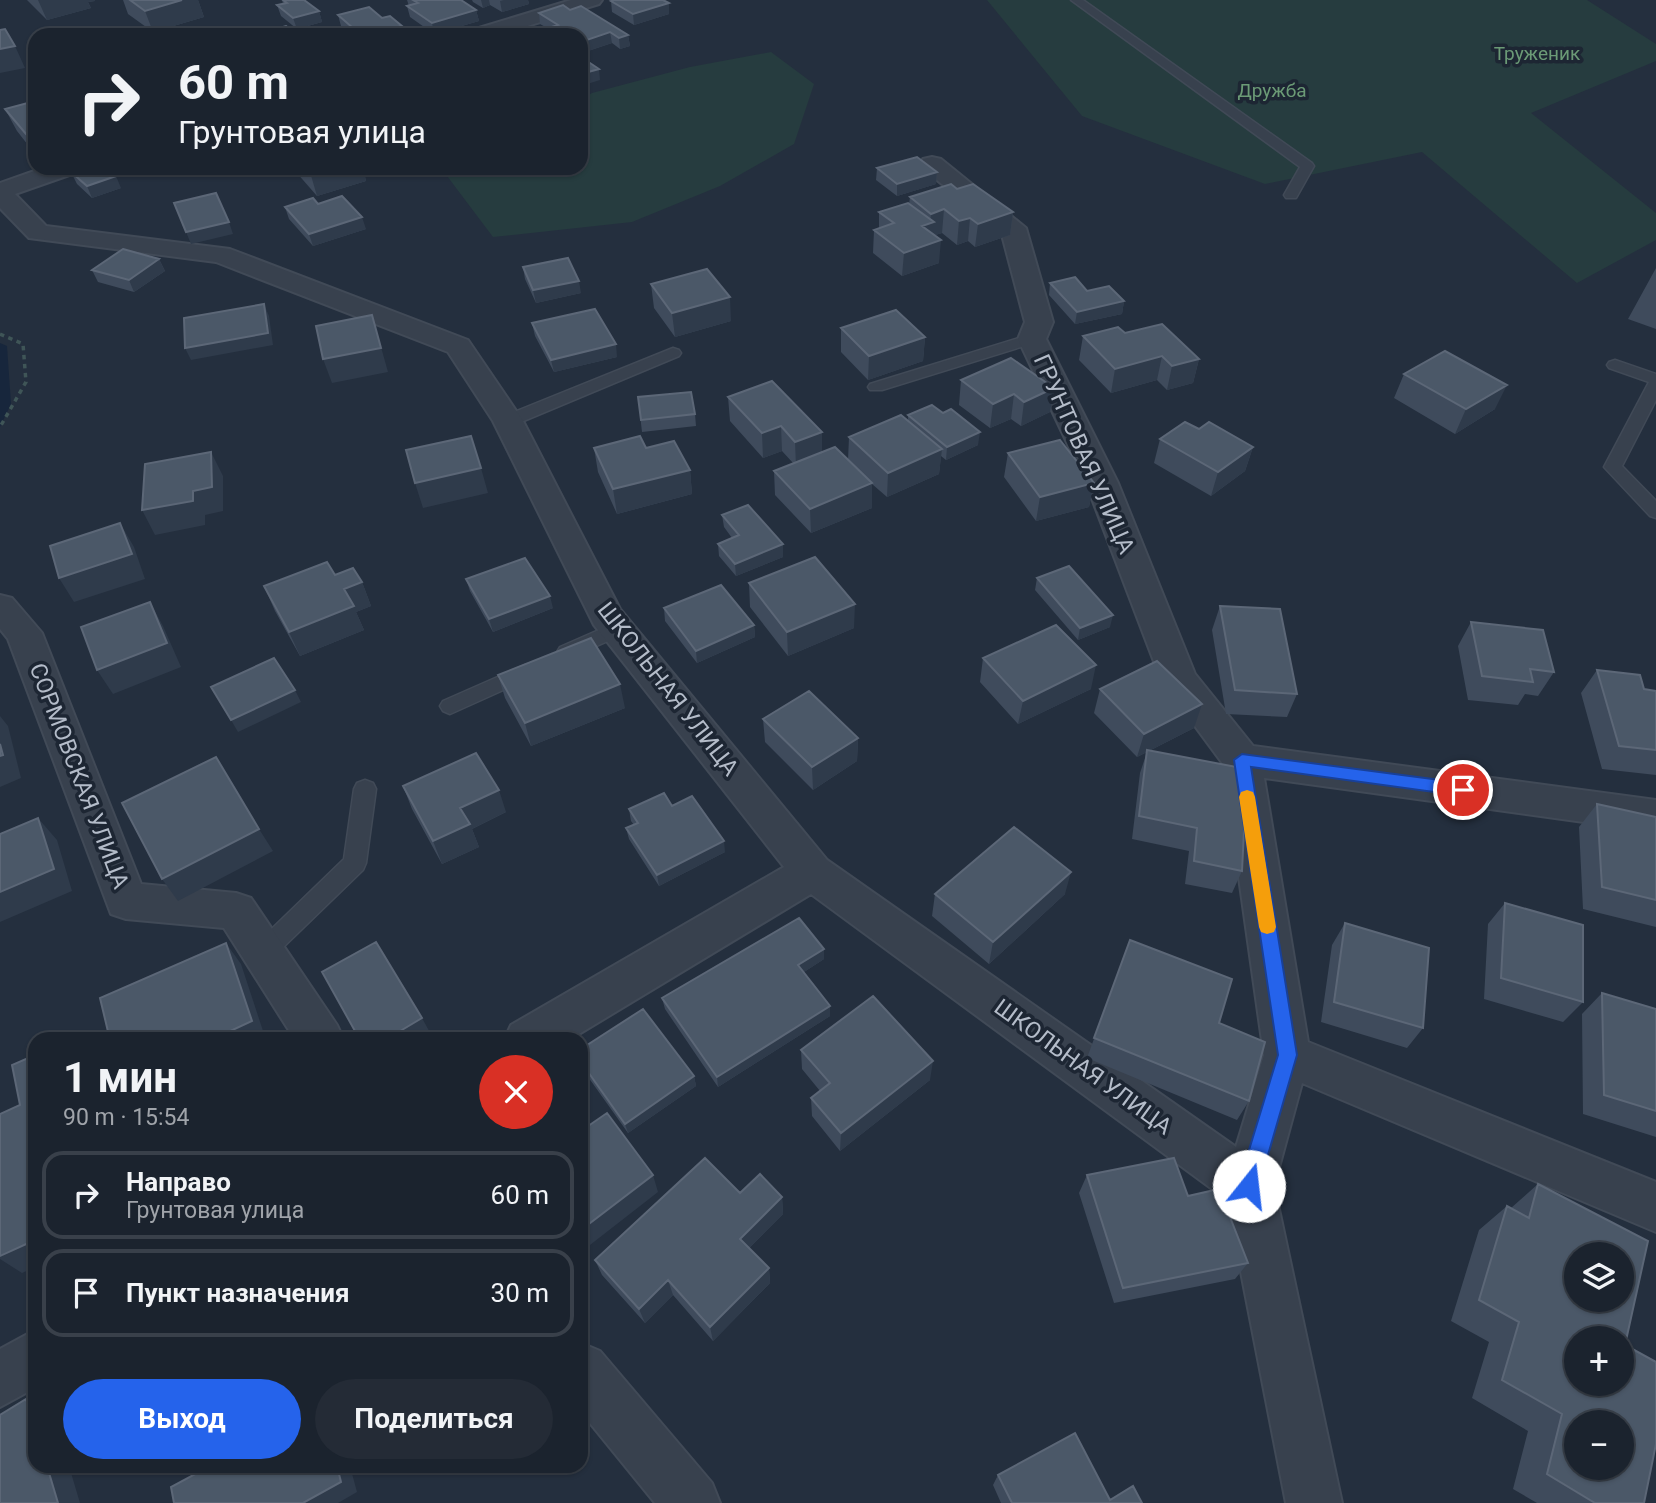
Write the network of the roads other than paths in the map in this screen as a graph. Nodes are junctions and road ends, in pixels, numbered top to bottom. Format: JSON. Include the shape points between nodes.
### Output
{"nodes":[{"id":1,"x":592,"y":0,"type":"edge"},
{"id":2,"x":1076,"y":0,"type":"edge"},
{"id":3,"x":499,"y":28,"type":"edge"},
{"id":4,"x":932,"y":164,"type":"edge"},
{"id":5,"x":47,"y":175,"type":"edge"},
{"id":6,"x":0,"y":192,"type":"edge"},
{"id":7,"x":1291,"y":195,"type":"dead end"},
{"id":8,"x":1032,"y":340,"type":"junction"},
{"id":9,"x":673,"y":353,"type":"dead end"},
{"id":10,"x":1615,"y":365,"type":"dead end"},
{"id":11,"x":1656,"y":381,"type":"edge"},
{"id":12,"x":876,"y":387,"type":"dead end"},
{"id":13,"x":508,"y":421,"type":"junction"},
{"id":14,"x":1656,"y":512,"type":"edge"},
{"id":15,"x":0,"y":607,"type":"edge"},
{"id":16,"x":617,"y":629,"type":"junction"},
{"id":17,"x":450,"y":706,"type":"dead end"},
{"id":18,"x":1242,"y":760,"type":"junction"},
{"id":19,"x":365,"y":789,"type":"dead end"},
{"id":20,"x":1656,"y":816,"type":"edge"},
{"id":21,"x":812,"y":872,"type":"junction"},
{"id":22,"x":263,"y":952,"type":"junction"},
{"id":23,"x":316,"y":1032,"type":"edge"},
{"id":24,"x":541,"y":1032,"type":"edge"},
{"id":25,"x":1287,"y":1055,"type":"junction"},
{"id":26,"x":1249,"y":1186,"type":"junction"},
{"id":27,"x":1656,"y":1207,"type":"edge"},
{"id":28,"x":28,"y":1362,"type":"edge"},
{"id":29,"x":588,"y":1378,"type":"edge"},
{"id":30,"x":0,"y":1380,"type":"edge"},
{"id":31,"x":692,"y":1503,"type":"edge"},
{"id":32,"x":1314,"y":1503,"type":"edge"}],
"edges":[{"from":1,"to":3,"type":"street"},
{"from":2,"to":7,"type":"lane","via":[[1307,166]]},
{"from":4,"to":8,"type":"street","name":"ГРУНТОВАЯ УЛИЦА","via":[[1013,228],[1039,321]]},
{"from":5,"to":6,"type":"street"},
{"from":6,"to":13,"type":"street","name":"ШКОЛЬНАЯ УЛИЦА","via":[[38,233],[221,255],[458,346]]},
{"from":8,"to":12,"type":"lane"},
{"from":8,"to":18,"type":"street","name":"ГРУНТОВАЯ УЛИЦА","via":[[1101,483],[1179,680]]},
{"from":9,"to":13,"type":"lane"},
{"from":10,"to":11,"type":"lane"},
{"from":11,"to":14,"type":"lane","via":[[1613,467]]},
{"from":13,"to":16,"type":"street","name":"ШКОЛЬНАЯ УЛИЦА","via":[[606,616]]},
{"from":15,"to":22,"type":"street","name":"СОРМОВСКАЯ УЛИЦА","via":[[24,633],[126,901],[236,911]]},
{"from":16,"to":17,"type":"lane"},
{"from":16,"to":21,"type":"street","name":"ШКОЛЬНАЯ УЛИЦА"},
{"from":18,"to":20,"type":"street"},
{"from":18,"to":25,"type":"street","name":"ГРУНТОВАЯ УЛИЦА"},
{"from":19,"to":22,"type":"lane","via":[[355,863]]},
{"from":21,"to":24,"type":"street"},
{"from":21,"to":26,"type":"street","name":"ШКОЛЬНАЯ УЛИЦА"},
{"from":22,"to":23,"type":"street","name":"СОРМОВСКАЯ УЛИЦА"},
{"from":25,"to":26,"type":"street","name":"ГРУНТОВАЯ УЛИЦА"},
{"from":25,"to":27,"type":"street"},
{"from":26,"to":32,"type":"street","name":"ГРУНТОВАЯ УЛИЦА"},
{"from":28,"to":30,"type":"street"},
{"from":29,"to":31,"type":"street"}]}
